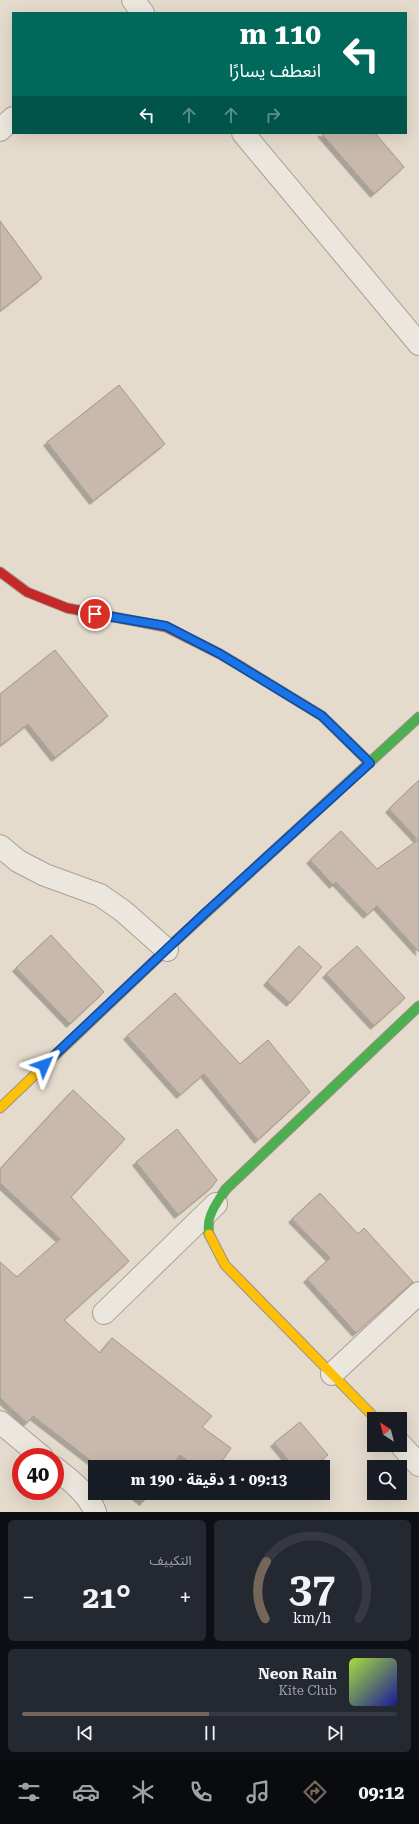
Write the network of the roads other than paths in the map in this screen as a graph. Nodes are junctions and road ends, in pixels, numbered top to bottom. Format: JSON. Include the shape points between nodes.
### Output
{"nodes":[{"id":1,"x":12,"y":119,"type":"edge"},
{"id":2,"x":0,"y":130,"type":"edge"},
{"id":3,"x":244,"y":134,"type":"edge"},
{"id":4,"x":419,"y":344,"type":"edge"},
{"id":5,"x":0,"y":572,"type":"edge"},
{"id":6,"x":419,"y":717,"type":"edge"},
{"id":7,"x":370,"y":763,"type":"junction"},
{"id":8,"x":0,"y":846,"type":"edge"},
{"id":9,"x":166,"y":950,"type":"junction"},
{"id":10,"x":419,"y":1006,"type":"edge"},
{"id":11,"x":0,"y":1108,"type":"edge"},
{"id":12,"x":216,"y":1204,"type":"junction"},
{"id":13,"x":419,"y":1293,"type":"edge"},
{"id":14,"x":104,"y":1312,"type":"dead end"},
{"id":15,"x":332,"y":1374,"type":"junction"},
{"id":16,"x":369,"y":1412,"type":"edge"},
{"id":17,"x":0,"y":1422,"type":"edge"},
{"id":18,"x":31,"y":1448,"type":"edge"},
{"id":19,"x":407,"y":1452,"type":"edge"},
{"id":20,"x":419,"y":1465,"type":"edge"},
{"id":21,"x":64,"y":1476,"type":"edge"},
{"id":22,"x":95,"y":1512,"type":"edge"}],
"edges":[{"from":1,"to":2,"type":"street"},
{"from":3,"to":4,"type":"street"},
{"from":5,"to":7,"type":"street","via":[[27,592],[67,608],[166,626],[220,654],[322,716]]},
{"from":6,"to":7,"type":"street"},
{"from":7,"to":9,"type":"street"},
{"from":8,"to":9,"type":"street","via":[[18,861],[45,875],[100,895],[123,911]]},
{"from":9,"to":11,"type":"street"},
{"from":10,"to":12,"type":"street","via":[[239,1176]]},
{"from":12,"to":14,"type":"street"},
{"from":12,"to":15,"type":"street","via":[[208,1231],[226,1264]]},
{"from":13,"to":15,"type":"street"},
{"from":15,"to":16,"type":"street"},
{"from":17,"to":18,"type":"street"},
{"from":19,"to":20,"type":"street"},
{"from":21,"to":22,"type":"street","via":[[80,1489]]}]}
